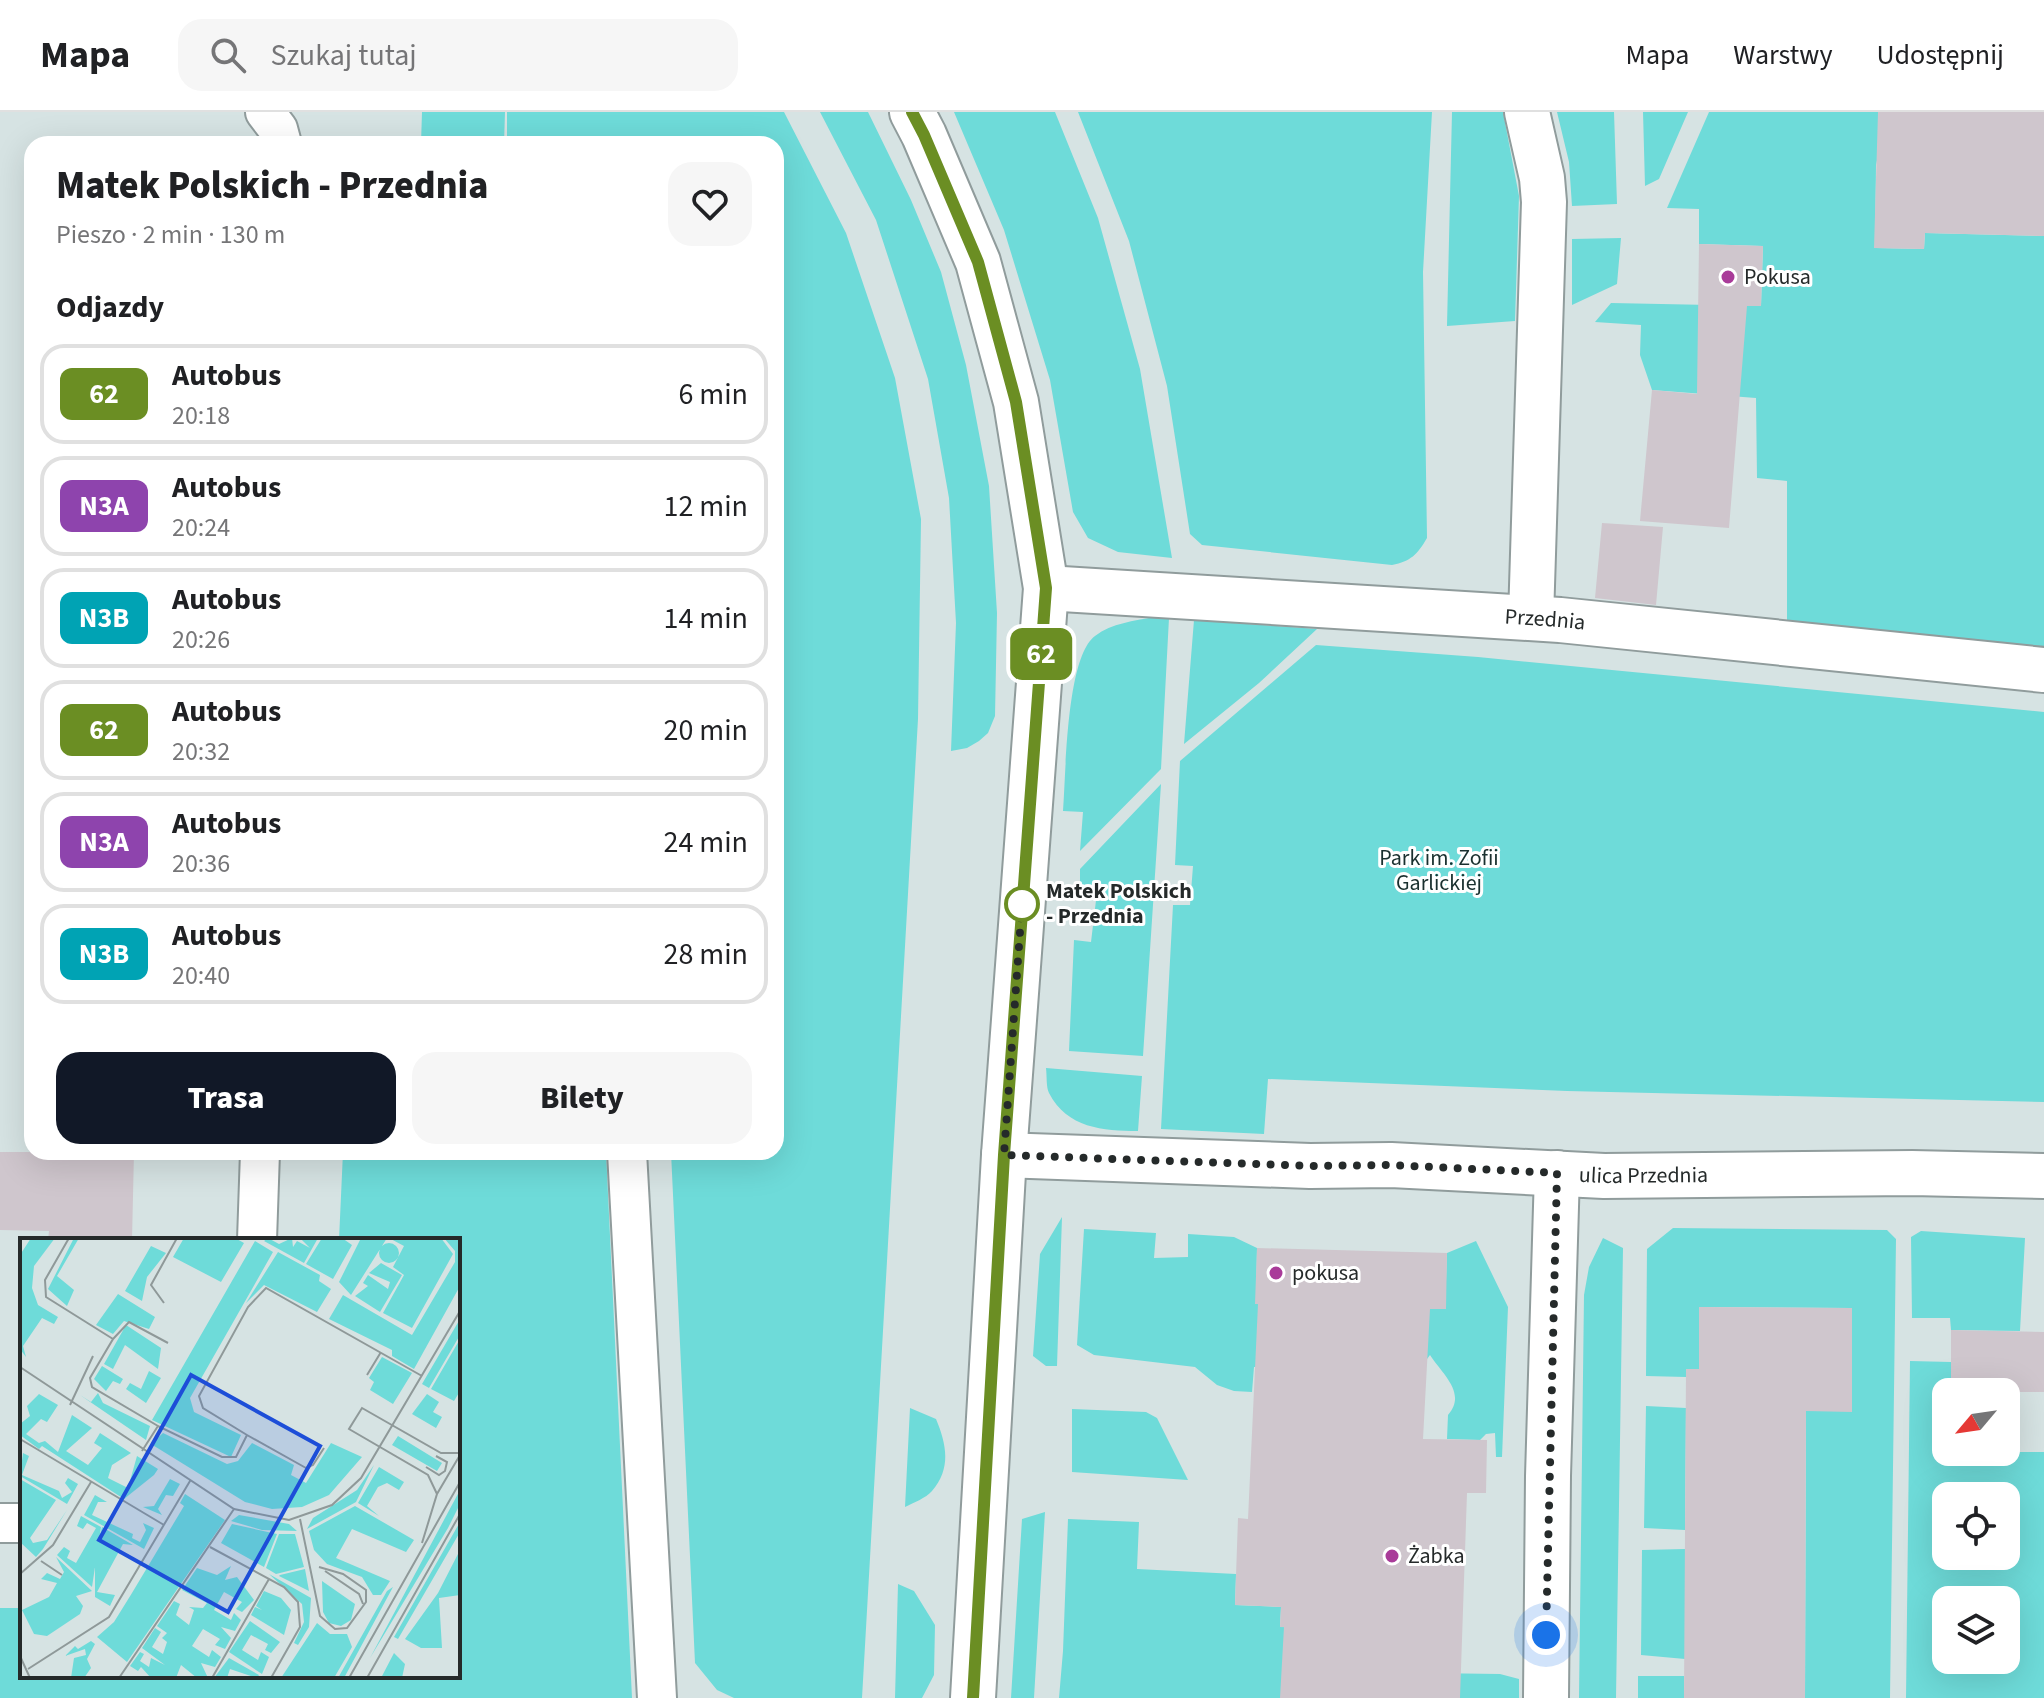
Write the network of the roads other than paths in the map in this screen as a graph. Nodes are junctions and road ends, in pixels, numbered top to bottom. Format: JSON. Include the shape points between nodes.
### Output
{"nodes":[{"id":1,"x":265,"y":112,"type":"edge"},
{"id":2,"x":912,"y":112,"type":"edge"},
{"id":3,"x":1527,"y":112,"type":"edge"},
{"id":4,"x":280,"y":136,"type":"edge"},
{"id":5,"x":1046,"y":588,"type":"junction"},
{"id":6,"x":1531,"y":618,"type":"junction"},
{"id":7,"x":2044,"y":670,"type":"edge"},
{"id":8,"x":1004,"y":1155,"type":"junction"},
{"id":9,"x":260,"y":1160,"type":"edge"},
{"id":10,"x":627,"y":1160,"type":"edge"},
{"id":11,"x":1557,"y":1173,"type":"junction"},
{"id":12,"x":2044,"y":1176,"type":"edge"},
{"id":13,"x":257,"y":1238,"type":"edge"},
{"id":14,"x":657,"y":1698,"type":"edge"},
{"id":15,"x":973,"y":1698,"type":"edge"},
{"id":16,"x":1546,"y":1698,"type":"edge"}],
"edges":[{"from":1,"to":4,"type":"lane"},
{"from":2,"to":5,"type":"street","via":[[978,262],[1016,402]]},
{"from":3,"to":6,"type":"street","via":[[1544,202]]},
{"from":5,"to":6,"type":"street","name":"Przednia"},
{"from":5,"to":8,"type":"street"},
{"from":6,"to":7,"type":"street","name":"Przednia"},
{"from":8,"to":11,"type":"street","name":"ulica Przednia"},
{"from":8,"to":15,"type":"street"},
{"from":9,"to":13,"type":"lane"},
{"from":10,"to":14,"type":"lane"},
{"from":11,"to":12,"type":"street","name":"ulica Przednia"},
{"from":11,"to":16,"type":"street"}]}
